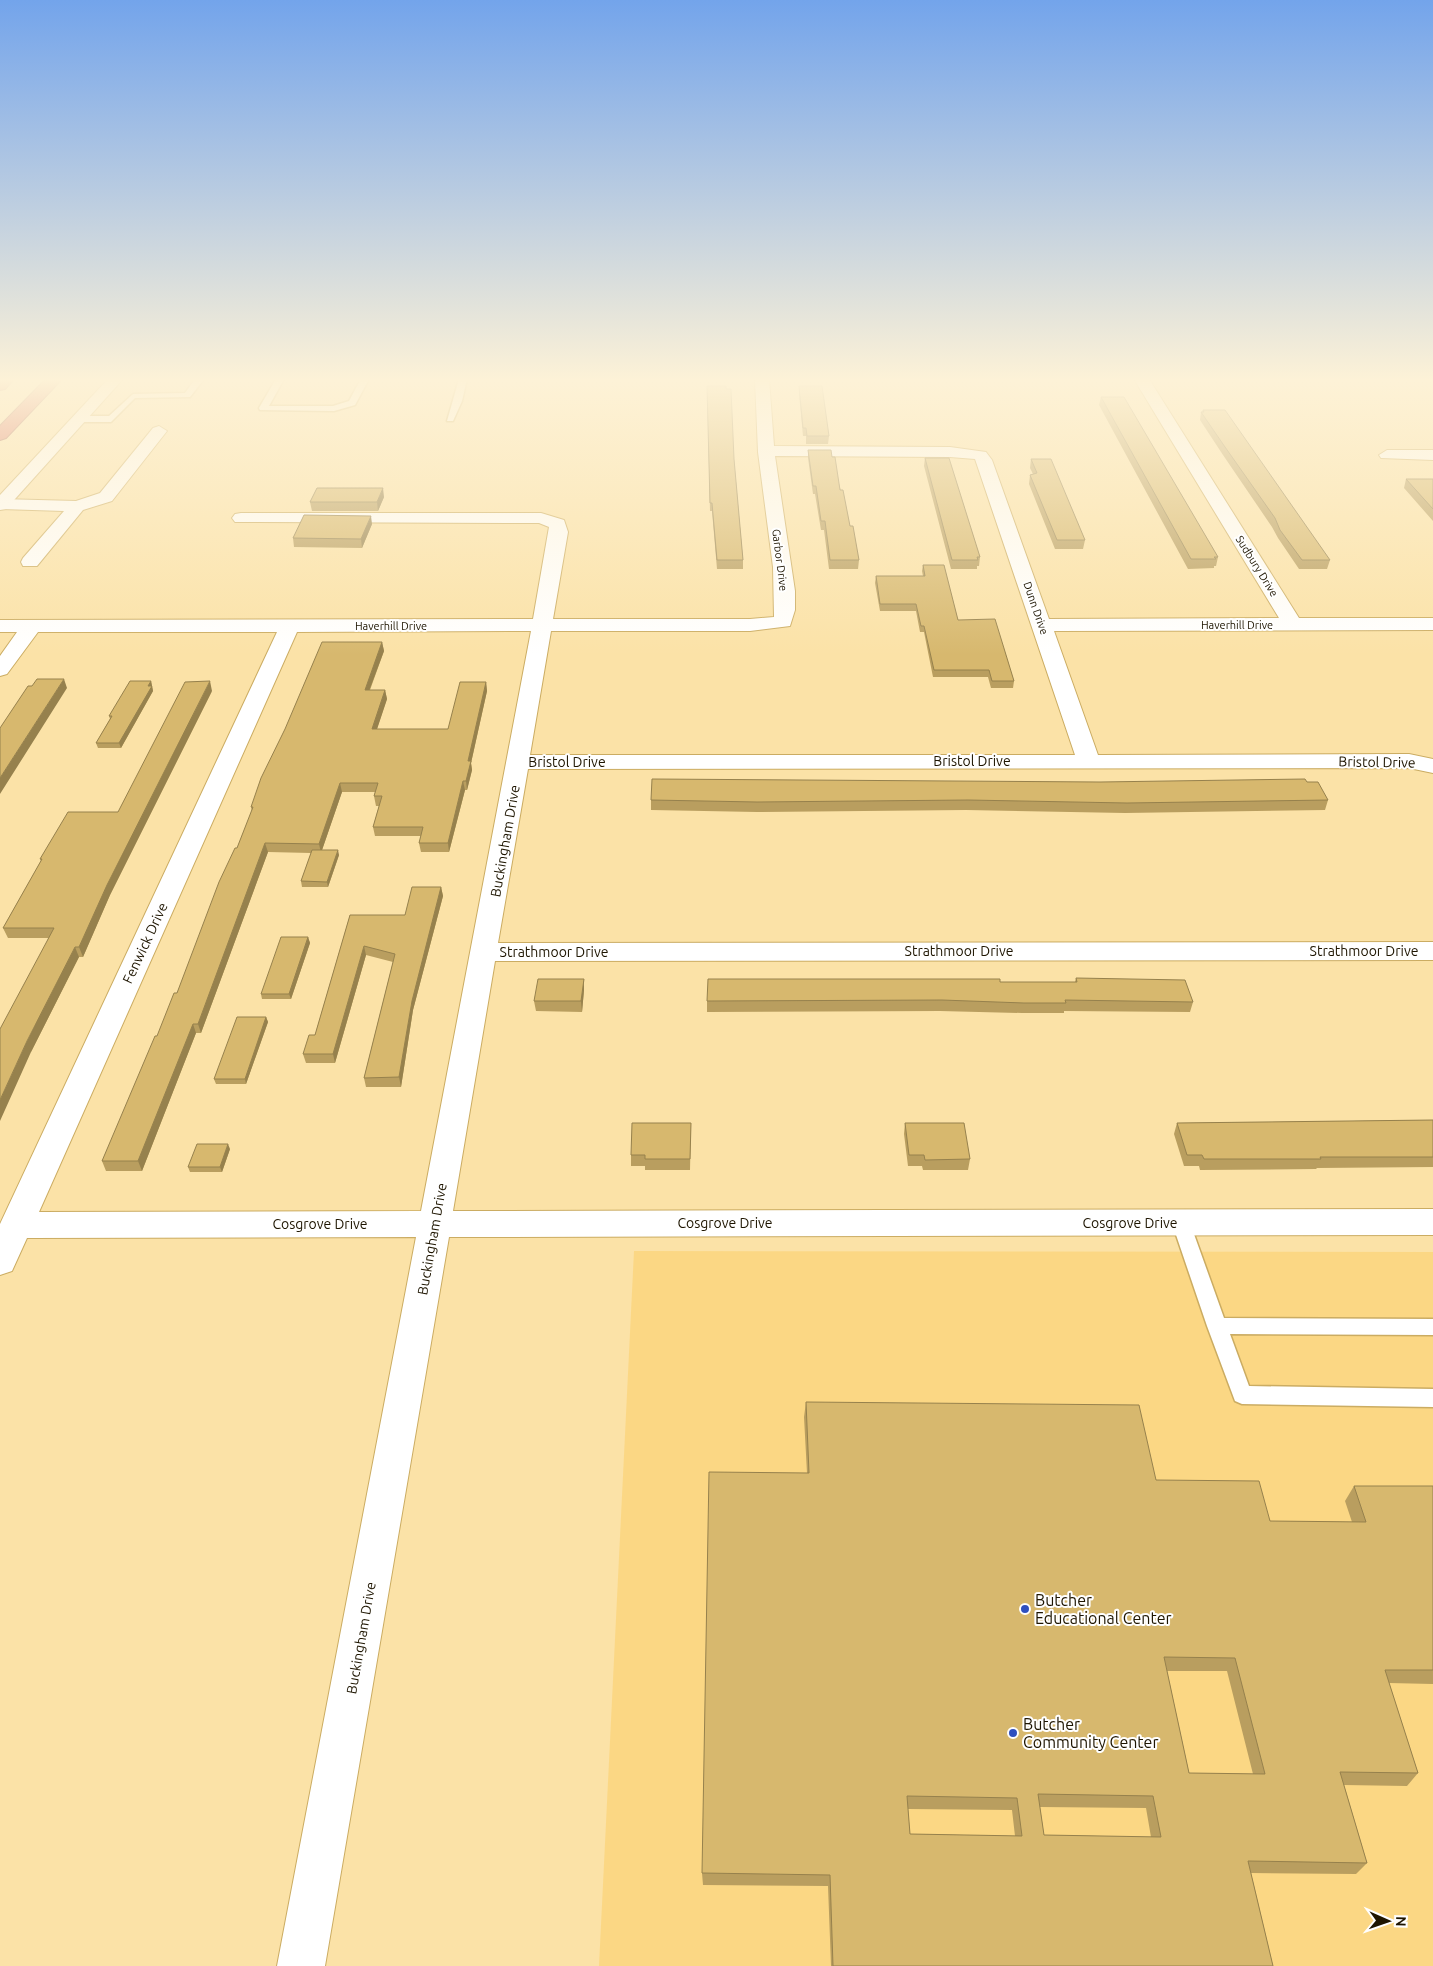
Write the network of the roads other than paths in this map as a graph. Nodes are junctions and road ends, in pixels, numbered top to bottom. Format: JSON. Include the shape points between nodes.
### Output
{"nodes":[{"id":1,"x":31,"y":471,"type":"edge"},
{"id":2,"x":127,"y":471,"type":"edge"},
{"id":3,"x":769,"y":471,"type":"edge"},
{"id":4,"x":988,"y":471,"type":"edge"},
{"id":5,"x":1197,"y":471,"type":"edge"},
{"id":6,"x":0,"y":504,"type":"edge"},
{"id":7,"x":77,"y":506,"type":"junction"},
{"id":8,"x":241,"y":518,"type":"dead end"},
{"id":9,"x":30,"y":562,"type":"dead end"},
{"id":10,"x":782,"y":622,"type":"joint"},
{"id":11,"x":1433,"y":624,"type":"edge"},
{"id":12,"x":1042,"y":625,"type":"junction"},
{"id":13,"x":1293,"y":625,"type":"junction"},
{"id":14,"x":0,"y":626,"type":"edge"},
{"id":15,"x":32,"y":626,"type":"junction"},
{"id":16,"x":290,"y":626,"type":"junction"},
{"id":17,"x":544,"y":627,"type":"junction"},
{"id":18,"x":0,"y":670,"type":"edge"},
{"id":19,"x":1089,"y":761,"type":"junction"},
{"id":20,"x":519,"y":762,"type":"junction"},
{"id":21,"x":1428,"y":764,"type":"edge"},
{"id":22,"x":1433,"y":951,"type":"edge"},
{"id":23,"x":485,"y":952,"type":"junction"},
{"id":24,"x":1433,"y":1222,"type":"edge"},
{"id":25,"x":1181,"y":1223,"type":"junction"},
{"id":26,"x":435,"y":1224,"type":"junction"},
{"id":27,"x":16,"y":1225,"type":"junction"},
{"id":28,"x":0,"y":1261,"type":"edge"},
{"id":29,"x":1216,"y":1326,"type":"junction"},
{"id":30,"x":1433,"y":1327,"type":"edge"},
{"id":31,"x":1433,"y":1398,"type":"edge"},
{"id":32,"x":301,"y":1966,"type":"edge"}],
"edges":[{"from":1,"to":6,"type":"street"},
{"from":2,"to":7,"type":"street","via":[[106,497]]},
{"from":3,"to":10,"type":"street","name":"Garbor Drive","via":[[784,577],[786,610]]},
{"from":4,"to":12,"type":"street","name":"Dunn Drive"},
{"from":5,"to":13,"type":"street","name":"Sudbury Drive"},
{"from":6,"to":7,"type":"street"},
{"from":7,"to":9,"type":"street"},
{"from":8,"to":17,"type":"street","name":"Buckingham Drive","via":[[549,519],[558,524],[560,532]]},
{"from":10,"to":17,"type":"street","name":"Haverhill Drive"},
{"from":11,"to":13,"type":"street","name":"Haverhill Drive"},
{"from":12,"to":13,"type":"street","name":"Haverhill Drive"},
{"from":12,"to":19,"type":"street","name":"Dunn Drive"},
{"from":14,"to":15,"type":"street","name":"Haverhill Drive"},
{"from":15,"to":16,"type":"street","name":"Haverhill Drive"},
{"from":15,"to":18,"type":"street"},
{"from":16,"to":17,"type":"street","name":"Haverhill Drive"},
{"from":16,"to":27,"type":"street","name":"Fenwick Drive"},
{"from":17,"to":20,"type":"street","name":"Buckingham Drive"},
{"from":19,"to":20,"type":"street","name":"Bristol Drive"},
{"from":19,"to":21,"type":"street","name":"Bristol Drive","via":[[1409,760]]},
{"from":20,"to":23,"type":"street","name":"Buckingham Drive"},
{"from":22,"to":23,"type":"street","name":"Strathmoor Drive"},
{"from":23,"to":26,"type":"street","name":"Buckingham Drive"},
{"from":24,"to":25,"type":"street","name":"Cosgrove Drive"},
{"from":25,"to":26,"type":"street","name":"Cosgrove Drive"},
{"from":25,"to":29,"type":"lane"},
{"from":26,"to":27,"type":"street","name":"Cosgrove Drive"},
{"from":26,"to":32,"type":"street","name":"Buckingham Drive"},
{"from":27,"to":28,"type":"street","name":"Fenwick Drive"},
{"from":29,"to":30,"type":"lane"},
{"from":29,"to":31,"type":"lane","via":[[1242,1395]]}]}
